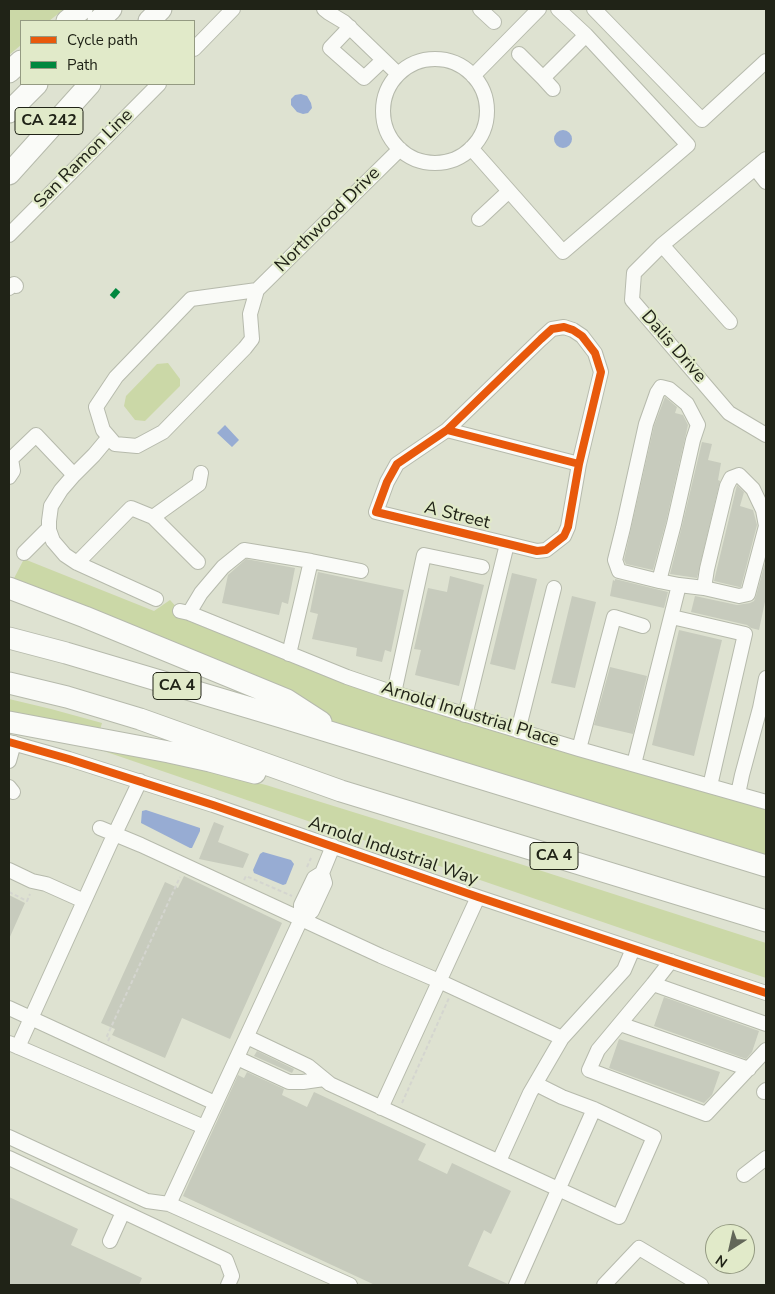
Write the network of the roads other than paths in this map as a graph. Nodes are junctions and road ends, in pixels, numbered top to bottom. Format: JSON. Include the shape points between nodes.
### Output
{"nodes":[{"id":1,"x":82,"y":9,"type":"edge"},
{"id":2,"x":111,"y":9,"type":"edge"},
{"id":3,"x":161,"y":9,"type":"edge"},
{"id":4,"x":233,"y":9,"type":"edge"},
{"id":5,"x":324,"y":9,"type":"edge"},
{"id":6,"x":480,"y":9,"type":"edge"},
{"id":7,"x":526,"y":9,"type":"edge"},
{"id":8,"x":539,"y":9,"type":"edge"},
{"id":9,"x":558,"y":9,"type":"edge"},
{"id":10,"x":594,"y":9,"type":"edge"},
{"id":11,"x":68,"y":20,"type":"edge"},
{"id":12,"x":99,"y":20,"type":"edge"},
{"id":13,"x":150,"y":20,"type":"edge"},
{"id":14,"x":494,"y":22,"type":"dead end"},
{"id":15,"x":350,"y":27,"type":"junction"},
{"id":16,"x":586,"y":35,"type":"junction"},
{"id":17,"x":195,"y":47,"type":"edge"},
{"id":18,"x":518,"y":54,"type":"dead end"},
{"id":19,"x":384,"y":60,"type":"junction"},
{"id":20,"x":20,"y":62,"type":"edge"},
{"id":21,"x":766,"y":62,"type":"edge"},
{"id":22,"x":9,"y":72,"type":"edge"},
{"id":23,"x":469,"y":72,"type":"junction"},
{"id":24,"x":398,"y":74,"type":"junction"},
{"id":25,"x":543,"y":78,"type":"junction"},
{"id":26,"x":36,"y":85,"type":"edge"},
{"id":27,"x":88,"y":85,"type":"edge"},
{"id":28,"x":88,"y":85,"type":"edge"},
{"id":29,"x":158,"y":85,"type":"edge"},
{"id":30,"x":553,"y":89,"type":"dead end"},
{"id":31,"x":9,"y":112,"type":"edge"},
{"id":32,"x":471,"y":148,"type":"junction"},
{"id":33,"x":400,"y":149,"type":"junction"},
{"id":34,"x":766,"y":158,"type":"edge"},
{"id":35,"x":9,"y":159,"type":"edge"},
{"id":36,"x":754,"y":168,"type":"junction"},
{"id":37,"x":9,"y":174,"type":"edge"},
{"id":38,"x":766,"y":182,"type":"edge"},
{"id":39,"x":509,"y":191,"type":"junction"},
{"id":40,"x":479,"y":220,"type":"dead end"},
{"id":41,"x":9,"y":235,"type":"edge"},
{"id":42,"x":662,"y":244,"type":"junction"},
{"id":43,"x":257,"y":290,"type":"junction"},
{"id":44,"x":730,"y":322,"type":"dead end"},
{"id":45,"x":447,"y":430,"type":"junction"},
{"id":46,"x":766,"y":435,"type":"edge"},
{"id":47,"x":109,"y":437,"type":"junction"},
{"id":48,"x":579,"y":464,"type":"junction"},
{"id":49,"x":200,"y":473,"type":"dead end"},
{"id":50,"x":74,"y":475,"type":"junction"},
{"id":51,"x":9,"y":477,"type":"edge"},
{"id":52,"x":153,"y":518,"type":"junction"},
{"id":53,"x":49,"y":530,"type":"junction"},
{"id":54,"x":507,"y":544,"type":"junction"},
{"id":55,"x":24,"y":553,"type":"dead end"},
{"id":56,"x":311,"y":561,"type":"junction"},
{"id":57,"x":198,"y":562,"type":"dead end"},
{"id":58,"x":77,"y":563,"type":"junction"},
{"id":59,"x":482,"y":567,"type":"dead end"},
{"id":60,"x":361,"y":570,"type":"dead end"},
{"id":61,"x":659,"y":581,"type":"junction"},
{"id":62,"x":679,"y":586,"type":"junction"},
{"id":63,"x":9,"y":588,"type":"edge"},
{"id":64,"x":554,"y":588,"type":"dead end"},
{"id":65,"x":704,"y":588,"type":"junction"},
{"id":66,"x":156,"y":599,"type":"dead end"},
{"id":67,"x":672,"y":617,"type":"junction"},
{"id":68,"x":643,"y":626,"type":"dead end"},
{"id":69,"x":9,"y":638,"type":"edge"},
{"id":70,"x":289,"y":654,"type":"junction"},
{"id":71,"x":766,"y":678,"type":"edge"},
{"id":72,"x":9,"y":683,"type":"edge"},
{"id":73,"x":394,"y":693,"type":"junction"},
{"id":74,"x":465,"y":715,"type":"junction"},
{"id":75,"x":9,"y":722,"type":"edge"},
{"id":76,"x":518,"y":731,"type":"junction"},
{"id":77,"x":344,"y":737,"type":"junction"},
{"id":78,"x":11,"y":742,"type":"edge"},
{"id":79,"x":579,"y":749,"type":"junction"},
{"id":80,"x":9,"y":761,"type":"edge"},
{"id":81,"x":634,"y":764,"type":"junction"},
{"id":82,"x":140,"y":782,"type":"junction"},
{"id":83,"x":710,"y":786,"type":"junction"},
{"id":84,"x":341,"y":791,"type":"junction"},
{"id":85,"x":738,"y":794,"type":"junction"},
{"id":86,"x":766,"y":802,"type":"edge"},
{"id":87,"x":100,"y":828,"type":"dead end"},
{"id":88,"x":115,"y":834,"type":"junction"},
{"id":89,"x":333,"y":846,"type":"junction"},
{"id":90,"x":766,"y":866,"type":"edge"},
{"id":91,"x":9,"y":870,"type":"edge"},
{"id":92,"x":478,"y":897,"type":"junction"},
{"id":93,"x":84,"y":901,"type":"junction"},
{"id":94,"x":301,"y":919,"type":"junction"},
{"id":95,"x":766,"y":921,"type":"edge"},
{"id":96,"x":633,"y":949,"type":"junction"},
{"id":97,"x":671,"y":961,"type":"junction"},
{"id":98,"x":439,"y":981,"type":"junction"},
{"id":99,"x":653,"y":984,"type":"junction"},
{"id":100,"x":766,"y":993,"type":"edge"},
{"id":101,"x":9,"y":1008,"type":"edge"},
{"id":102,"x":32,"y":1018,"type":"junction"},
{"id":103,"x":620,"y":1024,"type":"junction"},
{"id":104,"x":766,"y":1024,"type":"edge"},
{"id":105,"x":247,"y":1037,"type":"junction"},
{"id":106,"x":562,"y":1038,"type":"junction"},
{"id":107,"x":13,"y":1045,"type":"edge"},
{"id":108,"x":766,"y":1050,"type":"edge"},
{"id":109,"x":236,"y":1058,"type":"junction"},
{"id":110,"x":749,"y":1069,"type":"junction"},
{"id":111,"x":324,"y":1078,"type":"junction"},
{"id":112,"x":536,"y":1084,"type":"junction"},
{"id":113,"x":215,"y":1103,"type":"junction"},
{"id":114,"x":381,"y":1108,"type":"junction"},
{"id":115,"x":594,"y":1109,"type":"junction"},
{"id":116,"x":204,"y":1127,"type":"junction"},
{"id":117,"x":9,"y":1138,"type":"edge"},
{"id":118,"x":9,"y":1158,"type":"edge"},
{"id":119,"x":766,"y":1158,"type":"edge"},
{"id":120,"x":499,"y":1161,"type":"junction"},
{"id":121,"x":744,"y":1175,"type":"dead end"},
{"id":122,"x":560,"y":1190,"type":"junction"},
{"id":123,"x":169,"y":1204,"type":"junction"},
{"id":124,"x":123,"y":1212,"type":"junction"},
{"id":125,"x":110,"y":1241,"type":"dead end"},
{"id":126,"x":228,"y":1285,"type":"edge"},
{"id":127,"x":350,"y":1285,"type":"edge"},
{"id":128,"x":516,"y":1285,"type":"edge"},
{"id":129,"x":604,"y":1285,"type":"edge"},
{"id":130,"x":698,"y":1285,"type":"edge"}],
"edges":[{"from":1,"to":11,"type":"highway"},
{"from":2,"to":12,"type":"highway"},
{"from":3,"to":13,"type":"highway"},
{"from":4,"to":17,"type":"street"},
{"from":5,"to":15,"type":"street"},
{"from":6,"to":14,"type":"street"},
{"from":7,"to":23,"type":"street"},
{"from":8,"to":23,"type":"street"},
{"from":9,"to":16,"type":"street"},
{"from":10,"to":21,"type":"street","via":[[702,120]]},
{"from":15,"to":19,"type":"street"},
{"from":15,"to":19,"type":"street","via":[[330,48],[364,78]]},
{"from":16,"to":25,"type":"street"},
{"from":16,"to":39,"type":"street","via":[[688,145],[564,252]]},
{"from":18,"to":25,"type":"street"},
{"from":19,"to":24,"type":"street"},
{"from":20,"to":22,"type":"highway"},
{"from":23,"to":24,"type":"street","via":[[455,63],[431,59],[419,61]]},
{"from":23,"to":32,"type":"street","via":[[482,89],[486,104],[481,136]]},
{"from":24,"to":33,"type":"street","via":[[384,98],[383,112],[385,126]]},
{"from":25,"to":30,"type":"street"},
{"from":26,"to":31,"type":"highway","number":"CA 242"},
{"from":27,"to":35,"type":"highway","number":"CA 242"},
{"from":28,"to":37,"type":"highway"},
{"from":29,"to":41,"type":"street","name":"San Ramon Line"},
{"from":32,"to":33,"type":"street","via":[[458,158],[444,162],[413,158]]},
{"from":32,"to":39,"type":"street"},
{"from":33,"to":43,"type":"street","name":"Northwood Drive"},
{"from":34,"to":36,"type":"street","name":"Dalis Drive"},
{"from":36,"to":38,"type":"street"},
{"from":36,"to":42,"type":"street","name":"Dalis Drive"},
{"from":39,"to":40,"type":"street"},
{"from":42,"to":44,"type":"street"},
{"from":42,"to":46,"type":"street","name":"Dalis Drive","via":[[634,273],[632,300],[729,413]]},
{"from":43,"to":47,"type":"street","name":"Northwood Drive","via":[[250,314],[252,339],[163,432],[137,446],[115,444]]},
{"from":43,"to":47,"type":"street","via":[[191,300],[116,377],[96,407],[103,430]]},
{"from":45,"to":48,"type":"street"},
{"from":45,"to":48,"type":"street","name":"A Street","via":[[552,329],[564,327],[582,336],[595,353],[601,372]]},
{"from":45,"to":54,"type":"street","name":"A Street","via":[[398,464],[386,482],[376,512]]},
{"from":47,"to":50,"type":"street"},
{"from":48,"to":54,"type":"street","name":"A Street","via":[[564,536],[546,550]]},
{"from":49,"to":52,"type":"street","via":[[200,484]]},
{"from":50,"to":51,"type":"street","via":[[36,435],[11,459],[13,471]]},
{"from":50,"to":53,"type":"street","via":[[52,506]]},
{"from":52,"to":57,"type":"street"},
{"from":52,"to":58,"type":"street","via":[[131,508]]},
{"from":53,"to":55,"type":"street"},
{"from":53,"to":58,"type":"street","via":[[65,555]]},
{"from":54,"to":74,"type":"street","name":"A Street"},
{"from":56,"to":60,"type":"street"},
{"from":56,"to":70,"type":"street"},
{"from":56,"to":70,"type":"street","name":"Arnold Industrial Place","via":[[244,550],[223,567],[185,612]]},
{"from":58,"to":66,"type":"street"},
{"from":59,"to":73,"type":"street","via":[[424,555]]},
{"from":61,"to":61,"type":"street","via":[[619,571],[614,560],[646,424],[661,387],[669,389],[686,404],[698,425]]},
{"from":61,"to":62,"type":"street"},
{"from":62,"to":65,"type":"street"},
{"from":62,"to":67,"type":"street"},
{"from":63,"to":77,"type":"highway","via":[[288,700]]},
{"from":64,"to":76,"type":"street"},
{"from":65,"to":65,"type":"street","via":[[726,486],[731,478],[739,475],[753,489],[766,526],[748,594],[739,596]]},
{"from":67,"to":81,"type":"street"},
{"from":67,"to":83,"type":"street","via":[[745,634]]},
{"from":68,"to":79,"type":"street","via":[[614,618]]},
{"from":69,"to":77,"type":"highway","number":"CA 4"},
{"from":70,"to":73,"type":"street","name":"Arnold Industrial Place"},
{"from":71,"to":85,"type":"street"},
{"from":72,"to":84,"type":"highway","number":"CA 4","via":[[140,719]]},
{"from":73,"to":74,"type":"street","name":"Arnold Industrial Place"},
{"from":74,"to":76,"type":"street","name":"Arnold Industrial Place"},
{"from":75,"to":84,"type":"highway","via":[[169,752],[297,785]]},
{"from":76,"to":79,"type":"street","name":"Arnold Industrial Place"},
{"from":77,"to":90,"type":"highway","number":"CA 4"},
{"from":78,"to":80,"type":"street"},
{"from":78,"to":82,"type":"street","name":"Arnold Industrial Way"},
{"from":79,"to":81,"type":"street","name":"Arnold Industrial Place"},
{"from":81,"to":83,"type":"street","name":"Arnold Industrial Place"},
{"from":82,"to":88,"type":"street"},
{"from":82,"to":89,"type":"street","name":"Arnold Industrial Way"},
{"from":83,"to":85,"type":"street","name":"Arnold Industrial Place"},
{"from":84,"to":95,"type":"highway","number":"CA 4"},
{"from":85,"to":86,"type":"street","name":"Arnold Industrial Place"},
{"from":87,"to":88,"type":"street"},
{"from":88,"to":93,"type":"street"},
{"from":88,"to":94,"type":"street"},
{"from":89,"to":92,"type":"street","name":"Arnold Industrial Way"},
{"from":89,"to":94,"type":"street","via":[[322,873],[314,878],[302,905]]},
{"from":91,"to":93,"type":"street"},
{"from":92,"to":96,"type":"street","name":"Arnold Industrial Way"},
{"from":92,"to":98,"type":"street"},
{"from":93,"to":102,"type":"street"},
{"from":94,"to":98,"type":"street"},
{"from":94,"to":105,"type":"street"},
{"from":96,"to":97,"type":"street","name":"Arnold Industrial Way"},
{"from":96,"to":106,"type":"street","via":[[624,970]]},
{"from":97,"to":99,"type":"street"},
{"from":97,"to":100,"type":"street","name":"Arnold Industrial Way"},
{"from":98,"to":106,"type":"street"},
{"from":98,"to":114,"type":"street"},
{"from":99,"to":103,"type":"street"},
{"from":99,"to":104,"type":"street"},
{"from":101,"to":102,"type":"street"},
{"from":102,"to":107,"type":"street"},
{"from":102,"to":113,"type":"street"},
{"from":103,"to":110,"type":"street"},
{"from":103,"to":110,"type":"street","via":[[598,1050],[589,1070],[706,1114]]},
{"from":105,"to":109,"type":"street"},
{"from":105,"to":111,"type":"street","via":[[303,1063]]},
{"from":106,"to":112,"type":"street"},
{"from":107,"to":116,"type":"street"},
{"from":108,"to":110,"type":"street"},
{"from":109,"to":111,"type":"street","via":[[289,1082]]},
{"from":109,"to":113,"type":"street"},
{"from":111,"to":114,"type":"street","via":[[330,1084]]},
{"from":112,"to":115,"type":"street"},
{"from":112,"to":120,"type":"street"},
{"from":113,"to":116,"type":"street"},
{"from":114,"to":120,"type":"street"},
{"from":115,"to":122,"type":"street"},
{"from":115,"to":122,"type":"street","via":[[654,1137],[619,1217]]},
{"from":116,"to":123,"type":"street"},
{"from":117,"to":123,"type":"street","via":[[147,1201]]},
{"from":118,"to":124,"type":"street"},
{"from":119,"to":121,"type":"street"},
{"from":120,"to":122,"type":"street"},
{"from":122,"to":128,"type":"street"},
{"from":123,"to":127,"type":"street"},
{"from":124,"to":125,"type":"street"},
{"from":124,"to":126,"type":"street","via":[[226,1260],[232,1276]]},
{"from":129,"to":130,"type":"street","via":[[639,1248]]}]}
